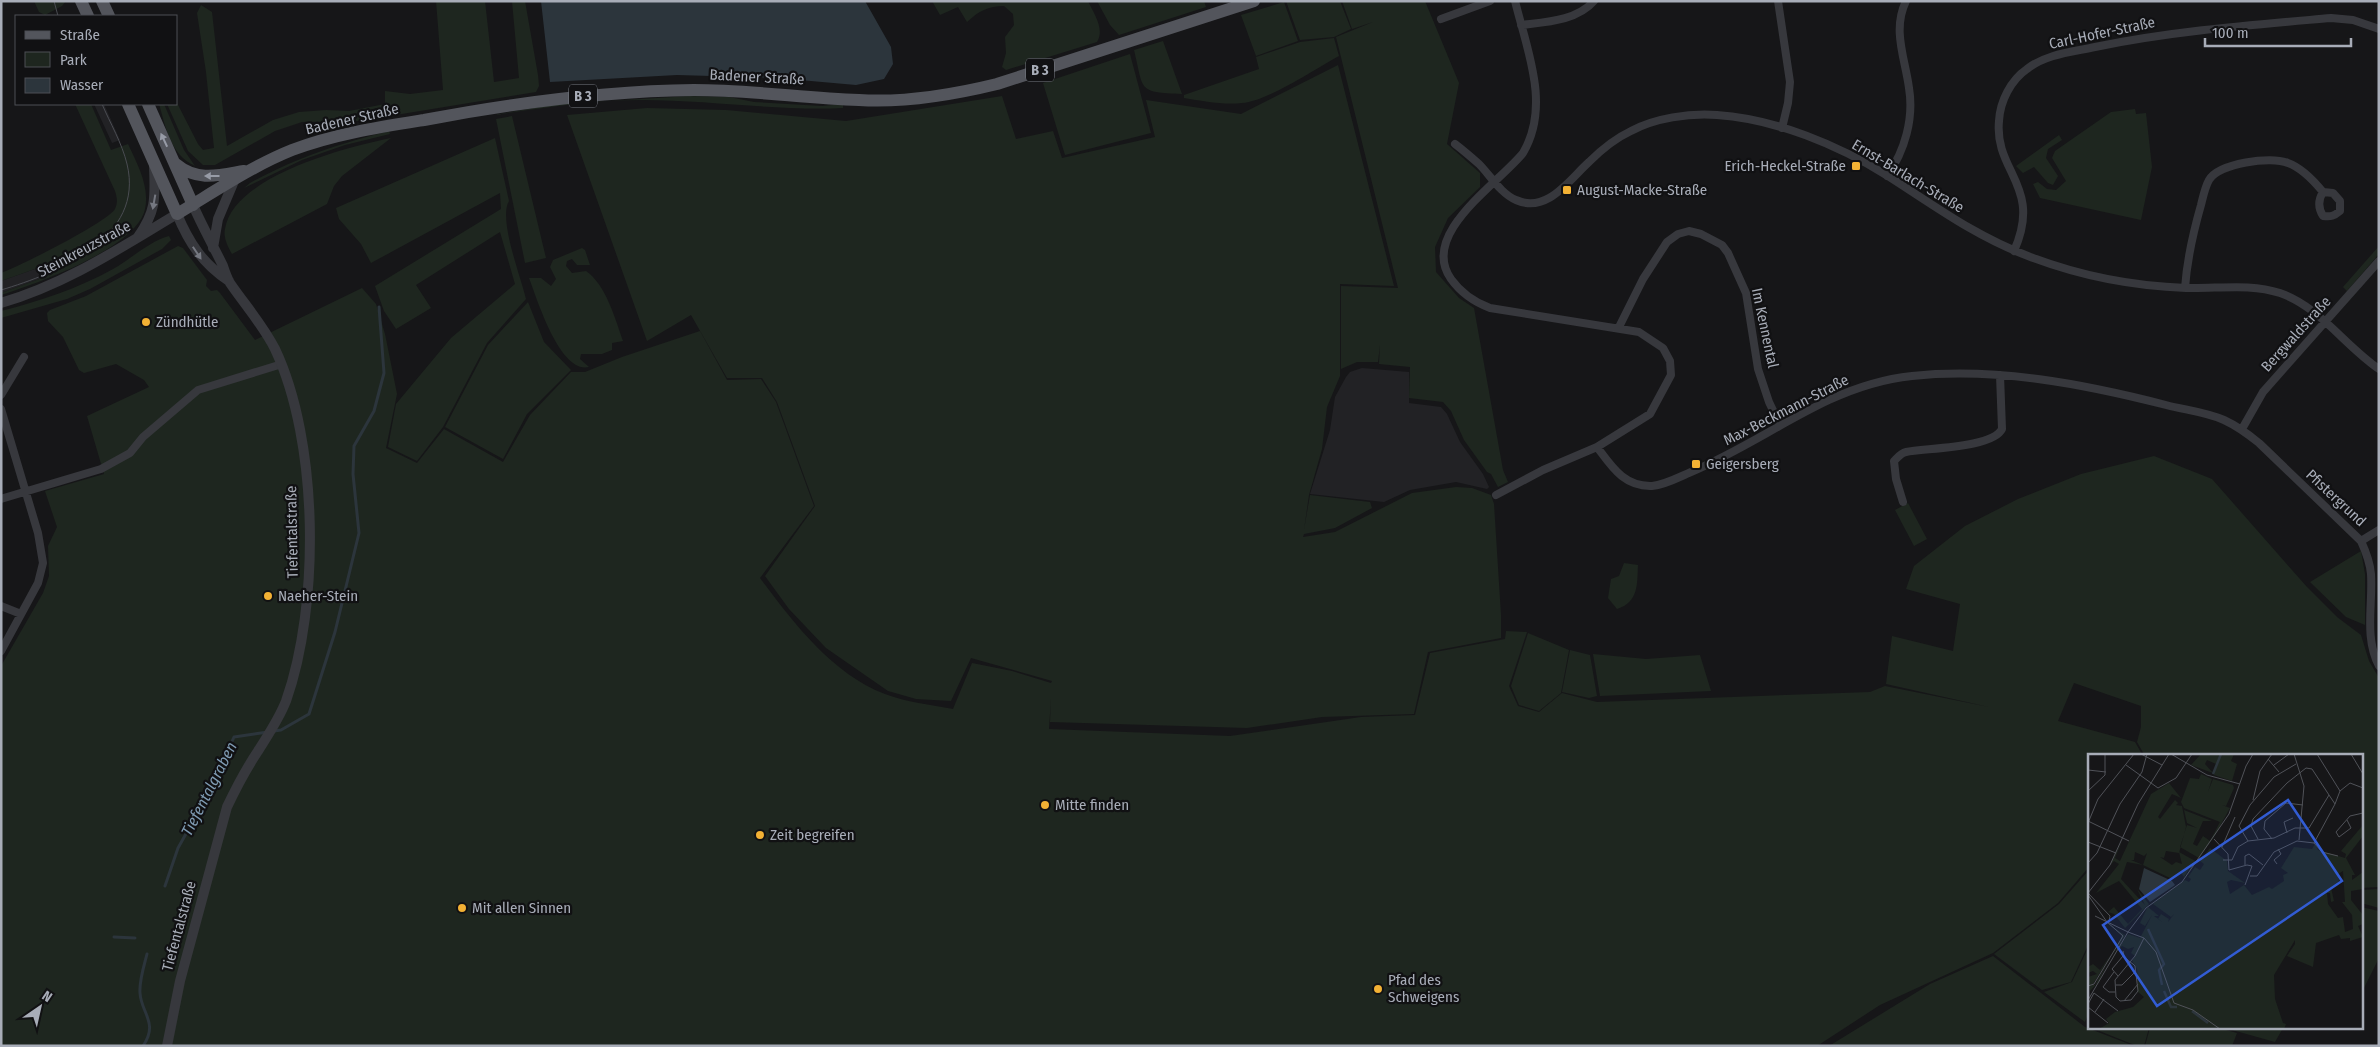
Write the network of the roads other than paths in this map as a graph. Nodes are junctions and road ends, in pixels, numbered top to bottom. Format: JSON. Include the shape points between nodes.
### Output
{"nodes":[{"id":1,"x":81,"y":1,"type":"edge"},
{"id":2,"x":102,"y":1,"type":"edge"},
{"id":3,"x":1254,"y":1,"type":"edge"},
{"id":4,"x":1490,"y":1,"type":"edge"},
{"id":5,"x":1515,"y":1,"type":"edge"},
{"id":6,"x":1594,"y":1,"type":"edge"},
{"id":7,"x":1778,"y":1,"type":"edge"},
{"id":8,"x":1906,"y":1,"type":"edge"},
{"id":9,"x":88,"y":15,"type":"edge"},
{"id":10,"x":108,"y":15,"type":"edge"},
{"id":11,"x":1441,"y":19,"type":"dead end"},
{"id":12,"x":1521,"y":25,"type":"junction"},
{"id":13,"x":2379,"y":29,"type":"edge"},
{"id":14,"x":128,"y":105,"type":"edge"},
{"id":15,"x":148,"y":105,"type":"edge"},
{"id":16,"x":1782,"y":128,"type":"junction"},
{"id":17,"x":1455,"y":144,"type":"dead end"},
{"id":18,"x":154,"y":160,"type":"junction"},
{"id":19,"x":174,"y":162,"type":"junction"},
{"id":20,"x":254,"y":169,"type":"junction"},
{"id":21,"x":1887,"y":176,"type":"junction"},
{"id":22,"x":234,"y":181,"type":"junction"},
{"id":23,"x":1496,"y":182,"type":"junction"},
{"id":24,"x":2323,"y":192,"type":"dead end"},
{"id":25,"x":192,"y":205,"type":"junction"},
{"id":26,"x":178,"y":214,"type":"junction"},
{"id":27,"x":136,"y":240,"type":"junction"},
{"id":28,"x":213,"y":248,"type":"junction"},
{"id":29,"x":2014,"y":251,"type":"junction"},
{"id":30,"x":2379,"y":261,"type":"edge"},
{"id":31,"x":229,"y":282,"type":"junction"},
{"id":32,"x":2185,"y":288,"type":"junction"},
{"id":33,"x":1,"y":303,"type":"edge"},
{"id":34,"x":2326,"y":323,"type":"junction"},
{"id":35,"x":1618,"y":327,"type":"junction"},
{"id":36,"x":24,"y":358,"type":"dead end"},
{"id":37,"x":282,"y":364,"type":"junction"},
{"id":38,"x":2379,"y":368,"type":"edge"},
{"id":39,"x":2000,"y":375,"type":"junction"},
{"id":40,"x":1,"y":395,"type":"edge"},
{"id":41,"x":1,"y":409,"type":"edge"},
{"id":42,"x":1780,"y":425,"type":"junction"},
{"id":43,"x":2242,"y":429,"type":"junction"},
{"id":44,"x":1597,"y":447,"type":"junction"},
{"id":45,"x":27,"y":492,"type":"junction"},
{"id":46,"x":1496,"y":495,"type":"dead end"},
{"id":47,"x":1,"y":499,"type":"edge"},
{"id":48,"x":1903,"y":502,"type":"dead end"},
{"id":49,"x":2379,"y":530,"type":"edge"},
{"id":50,"x":2361,"y":541,"type":"junction"},
{"id":51,"x":1,"y":606,"type":"edge"},
{"id":52,"x":21,"y":614,"type":"junction"},
{"id":53,"x":1,"y":651,"type":"edge"},
{"id":54,"x":2379,"y":666,"type":"edge"},
{"id":55,"x":167,"y":1046,"type":"edge"}],
"edges":[{"from":1,"to":9,"type":"main road"},
{"from":2,"to":10,"type":"main road"},
{"from":3,"to":20,"type":"main road","name":"Badener Straße","number":"B 3","via":[[963,93],[860,100],[694,90],[544,100],[350,134],[291,151]]},
{"from":4,"to":11,"type":"street"},
{"from":5,"to":12,"type":"street"},
{"from":6,"to":12,"type":"street","via":[[1579,13],[1567,17]]},
{"from":7,"to":16,"type":"street","via":[[1790,82]]},
{"from":8,"to":21,"type":"street","via":[[1900,14],[1899,36],[1910,90],[1910,118],[1906,138]]},
{"from":12,"to":23,"type":"street","via":[[1534,73],[1536,123],[1523,153]]},
{"from":13,"to":29,"type":"street","name":"Carl-Hofer-Straße","via":[[2353,20],[2331,18],[2185,31],[2055,55],[2027,68],[2011,86],[2003,101],[1999,120],[2000,143],[2017,181],[2024,210]]},
{"from":14,"to":18,"type":"main road"},
{"from":19,"to":15,"type":"main road","one_way":true},
{"from":16,"to":21,"type":"street","name":"Ernst-Barlach-Straße","via":[[1839,150]]},
{"from":16,"to":23,"type":"street","name":"Ernst-Barlach-Straße","via":[[1716,114],[1677,117],[1627,133],[1589,161],[1546,200],[1534,203],[1514,200]]},
{"from":17,"to":23,"type":"street"},
{"from":18,"to":26,"type":"main road"},
{"from":18,"to":27,"type":"street","one_way":true,"via":[[154,204],[150,218]]},
{"from":20,"to":19,"type":"main road","name":"Badener Straße","one_way":true,"via":[[216,177],[190,173]]},
{"from":19,"to":25,"type":"main road"},
{"from":20,"to":22,"type":"main road","name":"Badener Straße","number":"B 3"},
{"from":21,"to":29,"type":"street","name":"Ernst-Barlach-Straße","via":[[1945,215]]},
{"from":22,"to":25,"type":"main road","name":"Badener Straße","number":"B 3"},
{"from":22,"to":28,"type":"street","via":[[218,219]]},
{"from":23,"to":35,"type":"street","via":[[1463,212],[1445,242],[1447,273],[1458,289],[1477,304],[1490,308]]},
{"from":24,"to":32,"type":"street","via":[[2299,169],[2284,161],[2243,164],[2218,170],[2208,181],[2199,212],[2187,262]]},
{"from":25,"to":26,"type":"main road","name":"Badener Straße","number":"B 3"},
{"from":25,"to":28,"type":"street","name":"Tiefentalstraße"},
{"from":26,"to":27,"type":"street","name":"Steinkreuzstraße"},
{"from":26,"to":31,"type":"street","name":"Tiefentalstraße","one_way":true,"via":[[203,261]]},
{"from":27,"to":33,"type":"street","name":"Steinkreuzstraße","via":[[70,277]]},
{"from":28,"to":31,"type":"street","name":"Tiefentalstraße"},
{"from":29,"to":32,"type":"street","name":"Ernst-Barlach-Straße","via":[[2061,268],[2096,276]]},
{"from":30,"to":34,"type":"street","name":"Bergwaldstraße"},
{"from":31,"to":37,"type":"street","name":"Tiefentalstraße","via":[[263,328]]},
{"from":32,"to":34,"type":"street","name":"Ernst-Barlach-Straße","via":[[2269,290],[2293,299]]},
{"from":34,"to":38,"type":"street","name":"Ernst-Barlach-Straße"},
{"from":34,"to":43,"type":"street","name":"Bergwaldstraße","via":[[2263,392]]},
{"from":35,"to":42,"type":"street","name":"Im Kennental","via":[[1667,242],[1689,231],[1722,245],[1746,293],[1758,369]]},
{"from":35,"to":44,"type":"street","via":[[1639,332],[1663,348],[1670,361],[1671,376],[1650,414]]},
{"from":36,"to":40,"type":"street"},
{"from":37,"to":45,"type":"street","via":[[198,390],[130,452],[101,469]]},
{"from":37,"to":55,"type":"street","name":"Tiefentalstraße","via":[[302,439],[309,525],[309,562],[300,645],[287,696],[274,726],[236,788],[220,829],[180,981]]},
{"from":39,"to":42,"type":"street","name":"Max-Beckmann-Straße","via":[[1949,374],[1893,379],[1858,388]]},
{"from":39,"to":43,"type":"street","name":"Max-Beckmann-Straße","via":[[2061,382],[2128,395],[2223,420]]},
{"from":39,"to":48,"type":"street","via":[[2000,432],[1989,441],[1904,452],[1894,462]]},
{"from":41,"to":45,"type":"street"},
{"from":42,"to":44,"type":"street","name":"Max-Beckmann-Straße","via":[[1698,469],[1654,486],[1636,485],[1622,478]]},
{"from":43,"to":50,"type":"street","name":"Pfistergrund"},
{"from":44,"to":46,"type":"street"},
{"from":45,"to":47,"type":"street"},
{"from":45,"to":52,"type":"street","via":[[43,563],[38,583]]},
{"from":49,"to":50,"type":"street"},
{"from":50,"to":54,"type":"street","name":"Pfistergrund","via":[[2371,574],[2370,629]]},
{"from":51,"to":52,"type":"street"},
{"from":52,"to":53,"type":"street"}]}
